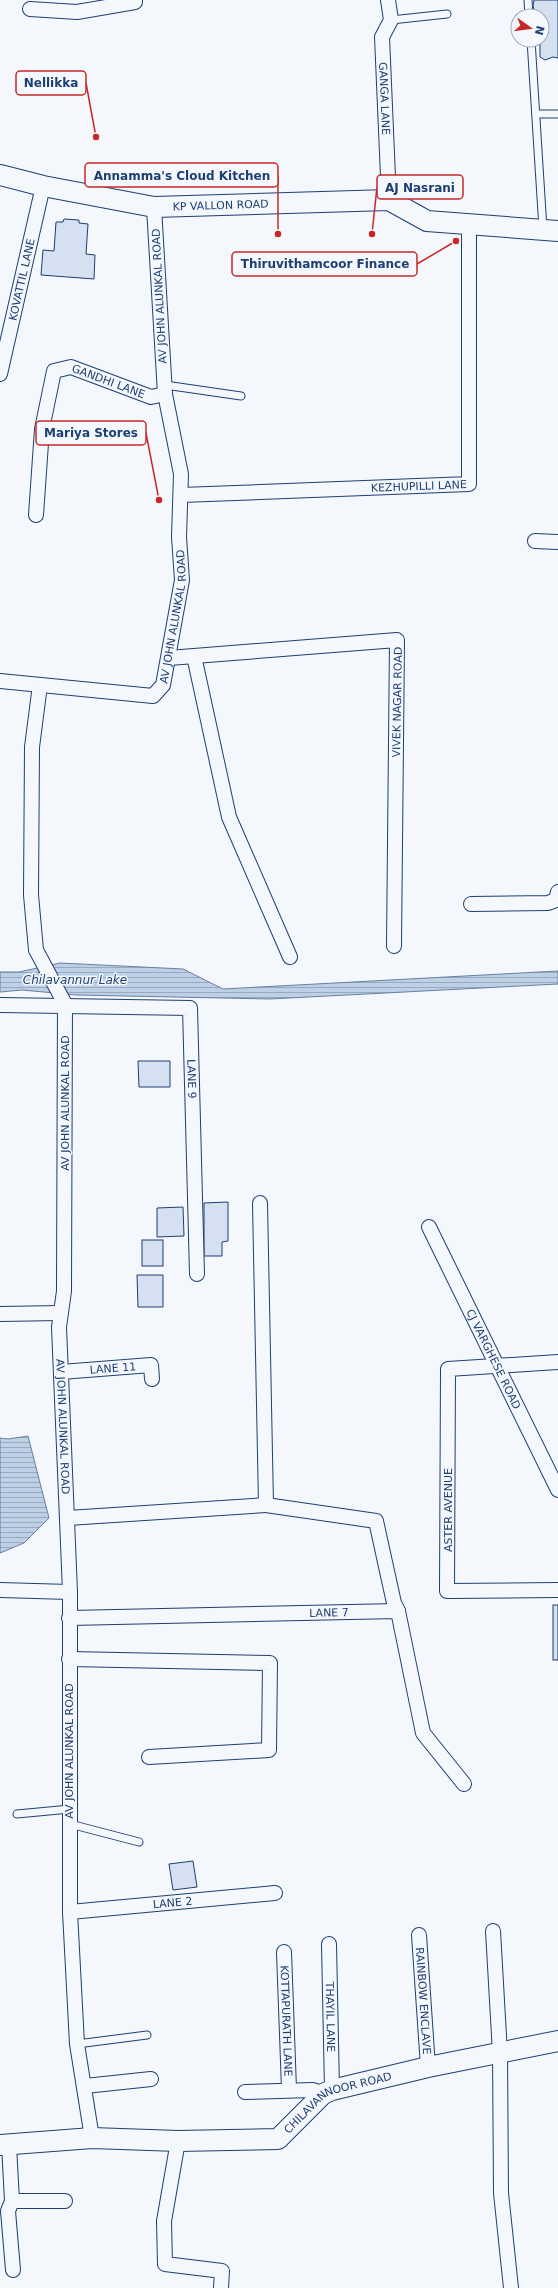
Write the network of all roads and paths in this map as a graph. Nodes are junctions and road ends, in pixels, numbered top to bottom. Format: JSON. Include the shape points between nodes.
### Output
{"nodes":[{"id":1,"x":135,"y":0,"type":"edge"},
{"id":2,"x":388,"y":0,"type":"edge"},
{"id":3,"x":30,"y":9,"type":"dead end"},
{"id":4,"x":447,"y":14,"type":"dead end"},
{"id":5,"x":391,"y":20,"type":"junction"},
{"id":6,"x":532,"y":48,"type":"edge"},
{"id":7,"x":536,"y":114,"type":"junction"},
{"id":8,"x":558,"y":114,"type":"edge"},
{"id":9,"x":0,"y":175,"type":"edge"},
{"id":10,"x":43,"y":186,"type":"junction"},
{"id":11,"x":389,"y":200,"type":"junction"},
{"id":12,"x":154,"y":206,"type":"junction"},
{"id":13,"x":469,"y":224,"type":"junction"},
{"id":14,"x":551,"y":230,"type":"edge"},
{"id":15,"x":0,"y":374,"type":"edge"},
{"id":16,"x":165,"y":389,"type":"junction"},
{"id":17,"x":241,"y":396,"type":"dead end"},
{"id":18,"x":181,"y":495,"type":"junction"},
{"id":19,"x":36,"y":515,"type":"dead end"},
{"id":20,"x":535,"y":541,"type":"dead end"},
{"id":21,"x":558,"y":542,"type":"edge"},
{"id":22,"x":194,"y":656,"type":"junction"},
{"id":23,"x":169,"y":658,"type":"junction"},
{"id":24,"x":0,"y":681,"type":"edge"},
{"id":25,"x":40,"y":685,"type":"junction"},
{"id":26,"x":558,"y":892,"type":"edge"},
{"id":27,"x":471,"y":904,"type":"dead end"},
{"id":28,"x":394,"y":946,"type":"dead end"},
{"id":29,"x":290,"y":958,"type":"dead end"},
{"id":30,"x":65,"y":1004,"type":"junction"},
{"id":31,"x":0,"y":1005,"type":"edge"},
{"id":32,"x":260,"y":1204,"type":"dead end"},
{"id":33,"x":429,"y":1227,"type":"dead end"},
{"id":34,"x":197,"y":1274,"type":"dead end"},
{"id":35,"x":60,"y":1313,"type":"junction"},
{"id":36,"x":0,"y":1314,"type":"edge"},
{"id":37,"x":558,"y":1362,"type":"edge"},
{"id":38,"x":499,"y":1367,"type":"junction"},
{"id":39,"x":61,"y":1372,"type":"junction"},
{"id":40,"x":152,"y":1379,"type":"dead end"},
{"id":41,"x":558,"y":1490,"type":"edge"},
{"id":42,"x":295,"y":1504,"type":"dead end"},
{"id":43,"x":266,"y":1505,"type":"junction"},
{"id":44,"x":68,"y":1518,"type":"junction"},
{"id":45,"x":0,"y":1590,"type":"edge"},
{"id":46,"x":558,"y":1590,"type":"edge"},
{"id":47,"x":70,"y":1592,"type":"junction"},
{"id":48,"x":398,"y":1611,"type":"junction"},
{"id":49,"x":69,"y":1618,"type":"junction"},
{"id":50,"x":69,"y":1659,"type":"junction"},
{"id":51,"x":149,"y":1757,"type":"dead end"},
{"id":52,"x":464,"y":1784,"type":"dead end"},
{"id":53,"x":70,"y":1810,"type":"junction"},
{"id":54,"x":17,"y":1814,"type":"dead end"},
{"id":55,"x":70,"y":1824,"type":"junction"},
{"id":56,"x":140,"y":1842,"type":"dead end"},
{"id":57,"x":275,"y":1893,"type":"dead end"},
{"id":58,"x":70,"y":1912,"type":"junction"},
{"id":59,"x":493,"y":1931,"type":"dead end"},
{"id":60,"x":419,"y":1935,"type":"dead end"},
{"id":61,"x":329,"y":1944,"type":"dead end"},
{"id":62,"x":284,"y":1952,"type":"dead end"},
{"id":63,"x":147,"y":2035,"type":"dead end"},
{"id":64,"x":558,"y":2041,"type":"edge"},
{"id":65,"x":77,"y":2044,"type":"junction"},
{"id":66,"x":500,"y":2053,"type":"junction"},
{"id":67,"x":428,"y":2067,"type":"junction"},
{"id":68,"x":151,"y":2079,"type":"dead end"},
{"id":69,"x":85,"y":2086,"type":"junction"},
{"id":70,"x":289,"y":2090,"type":"junction"},
{"id":71,"x":245,"y":2092,"type":"dead end"},
{"id":72,"x":328,"y":2092,"type":"junction"},
{"id":73,"x":92,"y":2138,"type":"junction"},
{"id":74,"x":178,"y":2141,"type":"junction"},
{"id":75,"x":4,"y":2145,"type":"edge"},
{"id":76,"x":12,"y":2201,"type":"junction"},
{"id":77,"x":65,"y":2201,"type":"dead end"},
{"id":78,"x":13,"y":2270,"type":"dead end"},
{"id":79,"x":221,"y":2288,"type":"edge"},
{"id":80,"x":511,"y":2288,"type":"edge"}],
"edges":[{"from":1,"to":3,"type":"street","via":[[77,12]]},
{"from":2,"to":5,"type":"street"},
{"from":4,"to":5,"type":"lane"},
{"from":5,"to":11,"type":"street","name":"GANGA LANE","via":[[382,37]]},
{"from":6,"to":7,"type":"lane"},
{"from":7,"to":8,"type":"lane"},
{"from":7,"to":14,"type":"lane"},
{"from":9,"to":10,"type":"street","name":"KP VALLON ROAD"},
{"from":10,"to":12,"type":"street","name":"KP VALLON ROAD"},
{"from":10,"to":15,"type":"street","name":"KOVATTIL LANE"},
{"from":11,"to":12,"type":"street","name":"KP VALLON ROAD"},
{"from":11,"to":13,"type":"street","via":[[427,221]]},
{"from":12,"to":16,"type":"street","name":"AV JOHN ALUNKAL ROAD"},
{"from":13,"to":14,"type":"street"},
{"from":13,"to":18,"type":"street","name":"KEZHUPILLI LANE","via":[[468,484]]},
{"from":16,"to":17,"type":"lane"},
{"from":16,"to":18,"type":"street","name":"AV JOHN ALUNKAL ROAD","via":[[181,474]]},
{"from":16,"to":19,"type":"street","name":"GANDHI LANE","via":[[152,397],[71,367],[54,371],[42,430]]},
{"from":18,"to":23,"type":"street","name":"AV JOHN ALUNKAL ROAD","via":[[182,580]]},
{"from":20,"to":21,"type":"street"},
{"from":22,"to":23,"type":"street","name":"VIVEK NAGAR ROAD"},
{"from":22,"to":28,"type":"street","name":"VIVEK NAGAR ROAD","via":[[398,640]]},
{"from":22,"to":29,"type":"street","via":[[229,817]]},
{"from":23,"to":25,"type":"street","name":"AV JOHN ALUNKAL ROAD","via":[[163,685],[153,696]]},
{"from":24,"to":25,"type":"street"},
{"from":25,"to":30,"type":"street","name":"AV JOHN ALUNKAL ROAD","via":[[32,747],[30,895],[36,950]]},
{"from":26,"to":27,"type":"street","via":[[556,900],[548,903]]},
{"from":30,"to":31,"type":"street"},
{"from":30,"to":34,"type":"street","name":"LANE 9","via":[[190,1008]]},
{"from":30,"to":35,"type":"street","name":"AV JOHN ALUNKAL ROAD","via":[[64,1291]]},
{"from":32,"to":43,"type":"street"},
{"from":33,"to":38,"type":"street","name":"CJ VARGHESE ROAD"},
{"from":35,"to":36,"type":"street"},
{"from":35,"to":39,"type":"street","name":"AV JOHN ALUNKAL ROAD"},
{"from":37,"to":38,"type":"street"},
{"from":38,"to":41,"type":"street","name":"CJ VARGHESE ROAD"},
{"from":38,"to":46,"type":"street","name":"ASTER AVENUE","via":[[448,1369],[447,1591]]},
{"from":39,"to":40,"type":"street","name":"LANE 11","via":[[151,1365]]},
{"from":39,"to":44,"type":"street","name":"AV JOHN ALUNKAL ROAD"},
{"from":42,"to":43,"type":"street"},
{"from":43,"to":44,"type":"street"},
{"from":43,"to":48,"type":"street","via":[[376,1521]]},
{"from":44,"to":47,"type":"street","name":"AV JOHN ALUNKAL ROAD"},
{"from":45,"to":47,"type":"street"},
{"from":47,"to":49,"type":"street","name":"AV JOHN ALUNKAL ROAD"},
{"from":48,"to":49,"type":"street","name":"LANE 7"},
{"from":48,"to":52,"type":"street","via":[[423,1732]]},
{"from":49,"to":50,"type":"street","name":"AV JOHN ALUNKAL ROAD"},
{"from":50,"to":51,"type":"street","via":[[270,1663],[269,1750]]},
{"from":50,"to":53,"type":"street","name":"AV JOHN ALUNKAL ROAD"},
{"from":53,"to":54,"type":"lane"},
{"from":53,"to":55,"type":"street","name":"AV JOHN ALUNKAL ROAD"},
{"from":55,"to":56,"type":"lane"},
{"from":55,"to":58,"type":"street","name":"AV JOHN ALUNKAL ROAD"},
{"from":57,"to":58,"type":"street","name":"LANE 2"},
{"from":58,"to":65,"type":"street","name":"AV JOHN ALUNKAL ROAD"},
{"from":59,"to":66,"type":"street"},
{"from":60,"to":67,"type":"street","name":"RAINBOW ENCLAVE"},
{"from":61,"to":72,"type":"street","name":"THAYIL LANE"},
{"from":62,"to":70,"type":"street","name":"KOTTAPURATH LANE"},
{"from":63,"to":65,"type":"lane"},
{"from":64,"to":66,"type":"street","name":"CHILAVANNOOR ROAD"},
{"from":65,"to":69,"type":"street","name":"AV JOHN ALUNKAL ROAD"},
{"from":66,"to":67,"type":"street","name":"CHILAVANNOOR ROAD"},
{"from":66,"to":80,"type":"street","via":[[501,2193]]},
{"from":67,"to":72,"type":"street","name":"CHILAVANNOOR ROAD"},
{"from":68,"to":69,"type":"street"},
{"from":69,"to":73,"type":"street","name":"AV JOHN ALUNKAL ROAD"},
{"from":70,"to":71,"type":"street","name":"KOTTAPURATH LANE"},
{"from":70,"to":72,"type":"street","name":"KOTTAPURATH LANE"},
{"from":72,"to":74,"type":"street","name":"CHILAVANNOOR ROAD","via":[[278,2139]]},
{"from":73,"to":74,"type":"street","name":"CHILAVANNOOR ROAD"},
{"from":73,"to":75,"type":"street","name":"CHILAVANNOOR ROAD"},
{"from":74,"to":79,"type":"street","via":[[164,2222],[166,2264],[222,2271]]},
{"from":75,"to":76,"type":"street"},
{"from":76,"to":77,"type":"street"},
{"from":76,"to":78,"type":"street","via":[[8,2211]]}]}
